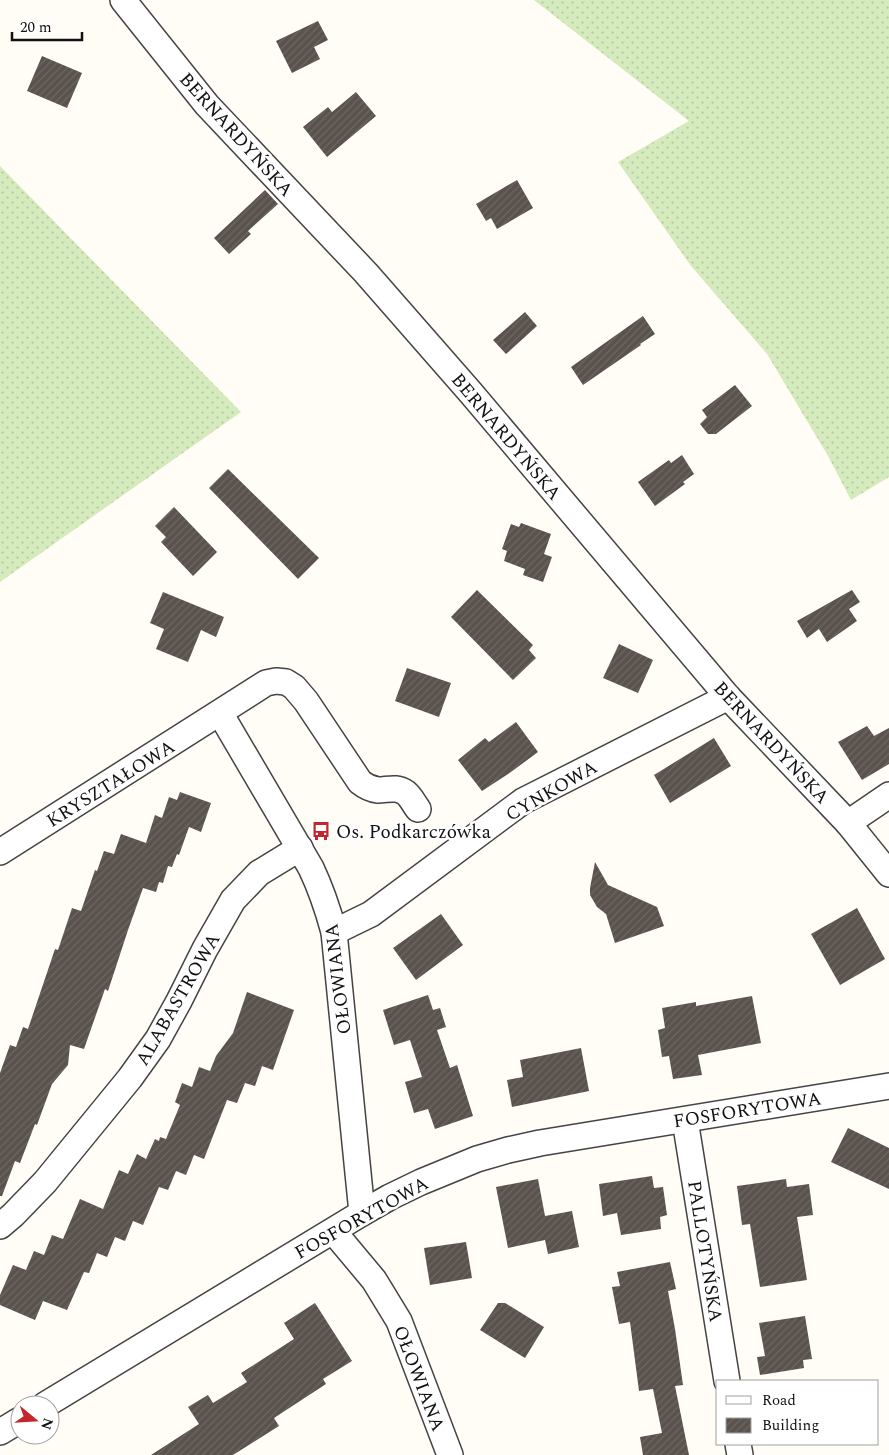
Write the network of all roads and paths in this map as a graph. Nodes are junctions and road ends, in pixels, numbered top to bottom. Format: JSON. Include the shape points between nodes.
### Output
{"nodes":[{"id":1,"x":123,"y":0,"type":"edge"},
{"id":2,"x":728,"y":697,"type":"junction"},
{"id":3,"x":220,"y":713,"type":"junction"},
{"id":4,"x":889,"y":795,"type":"edge"},
{"id":5,"x":418,"y":809,"type":"dead end"},
{"id":6,"x":848,"y":823,"type":"junction"},
{"id":7,"x":300,"y":848,"type":"junction"},
{"id":8,"x":0,"y":852,"type":"edge"},
{"id":9,"x":889,"y":874,"type":"edge"},
{"id":10,"x":334,"y":932,"type":"junction"},
{"id":11,"x":889,"y":1086,"type":"edge"},
{"id":12,"x":685,"y":1120,"type":"junction"},
{"id":13,"x":362,"y":1213,"type":"junction"},
{"id":14,"x":0,"y":1226,"type":"edge"},
{"id":15,"x":333,"y":1231,"type":"junction"},
{"id":16,"x":728,"y":1380,"type":"edge"},
{"id":17,"x":60,"y":1395,"type":"edge"},
{"id":18,"x":450,"y":1455,"type":"edge"}],
"edges":[{"from":1,"to":2,"type":"street","name":"BERNARDYŃSKA","via":[[207,105],[366,273]]},
{"from":2,"to":6,"type":"street","name":"BERNARDYŃSKA"},
{"from":2,"to":10,"type":"street","name":"CYNKOWA","via":[[531,796],[371,914]]},
{"from":3,"to":5,"type":"street","name":"KRYSZTAŁOWA","via":[[266,683],[286,682],[306,701],[360,782],[367,788],[378,790],[400,789],[408,794]]},
{"from":3,"to":7,"type":"street","name":"OŁOWIANA"},
{"from":3,"to":8,"type":"street","name":"KRYSZTAŁOWA"},
{"from":4,"to":6,"type":"street"},
{"from":6,"to":9,"type":"street","name":"BERNARDYŃSKA"},
{"from":7,"to":10,"type":"street","name":"OŁOWIANA","via":[[322,891]]},
{"from":7,"to":14,"type":"street","name":"ALABASTROWA","via":[[259,873],[233,900],[158,1039],[45,1182]]},
{"from":10,"to":13,"type":"street","name":"OŁOWIANA"},
{"from":11,"to":12,"type":"street","name":"FOSFORYTOWA"},
{"from":12,"to":13,"type":"street","name":"FOSFORYTOWA","via":[[508,1150],[421,1182]]},
{"from":12,"to":16,"type":"street","name":"PALLOTYŃSKA"},
{"from":13,"to":15,"type":"street","name":"FOSFORYTOWA"},
{"from":15,"to":17,"type":"street","name":"FOSFORYTOWA"},
{"from":15,"to":18,"type":"street","name":"OŁOWIANA","via":[[374,1280],[399,1321]]}]}
